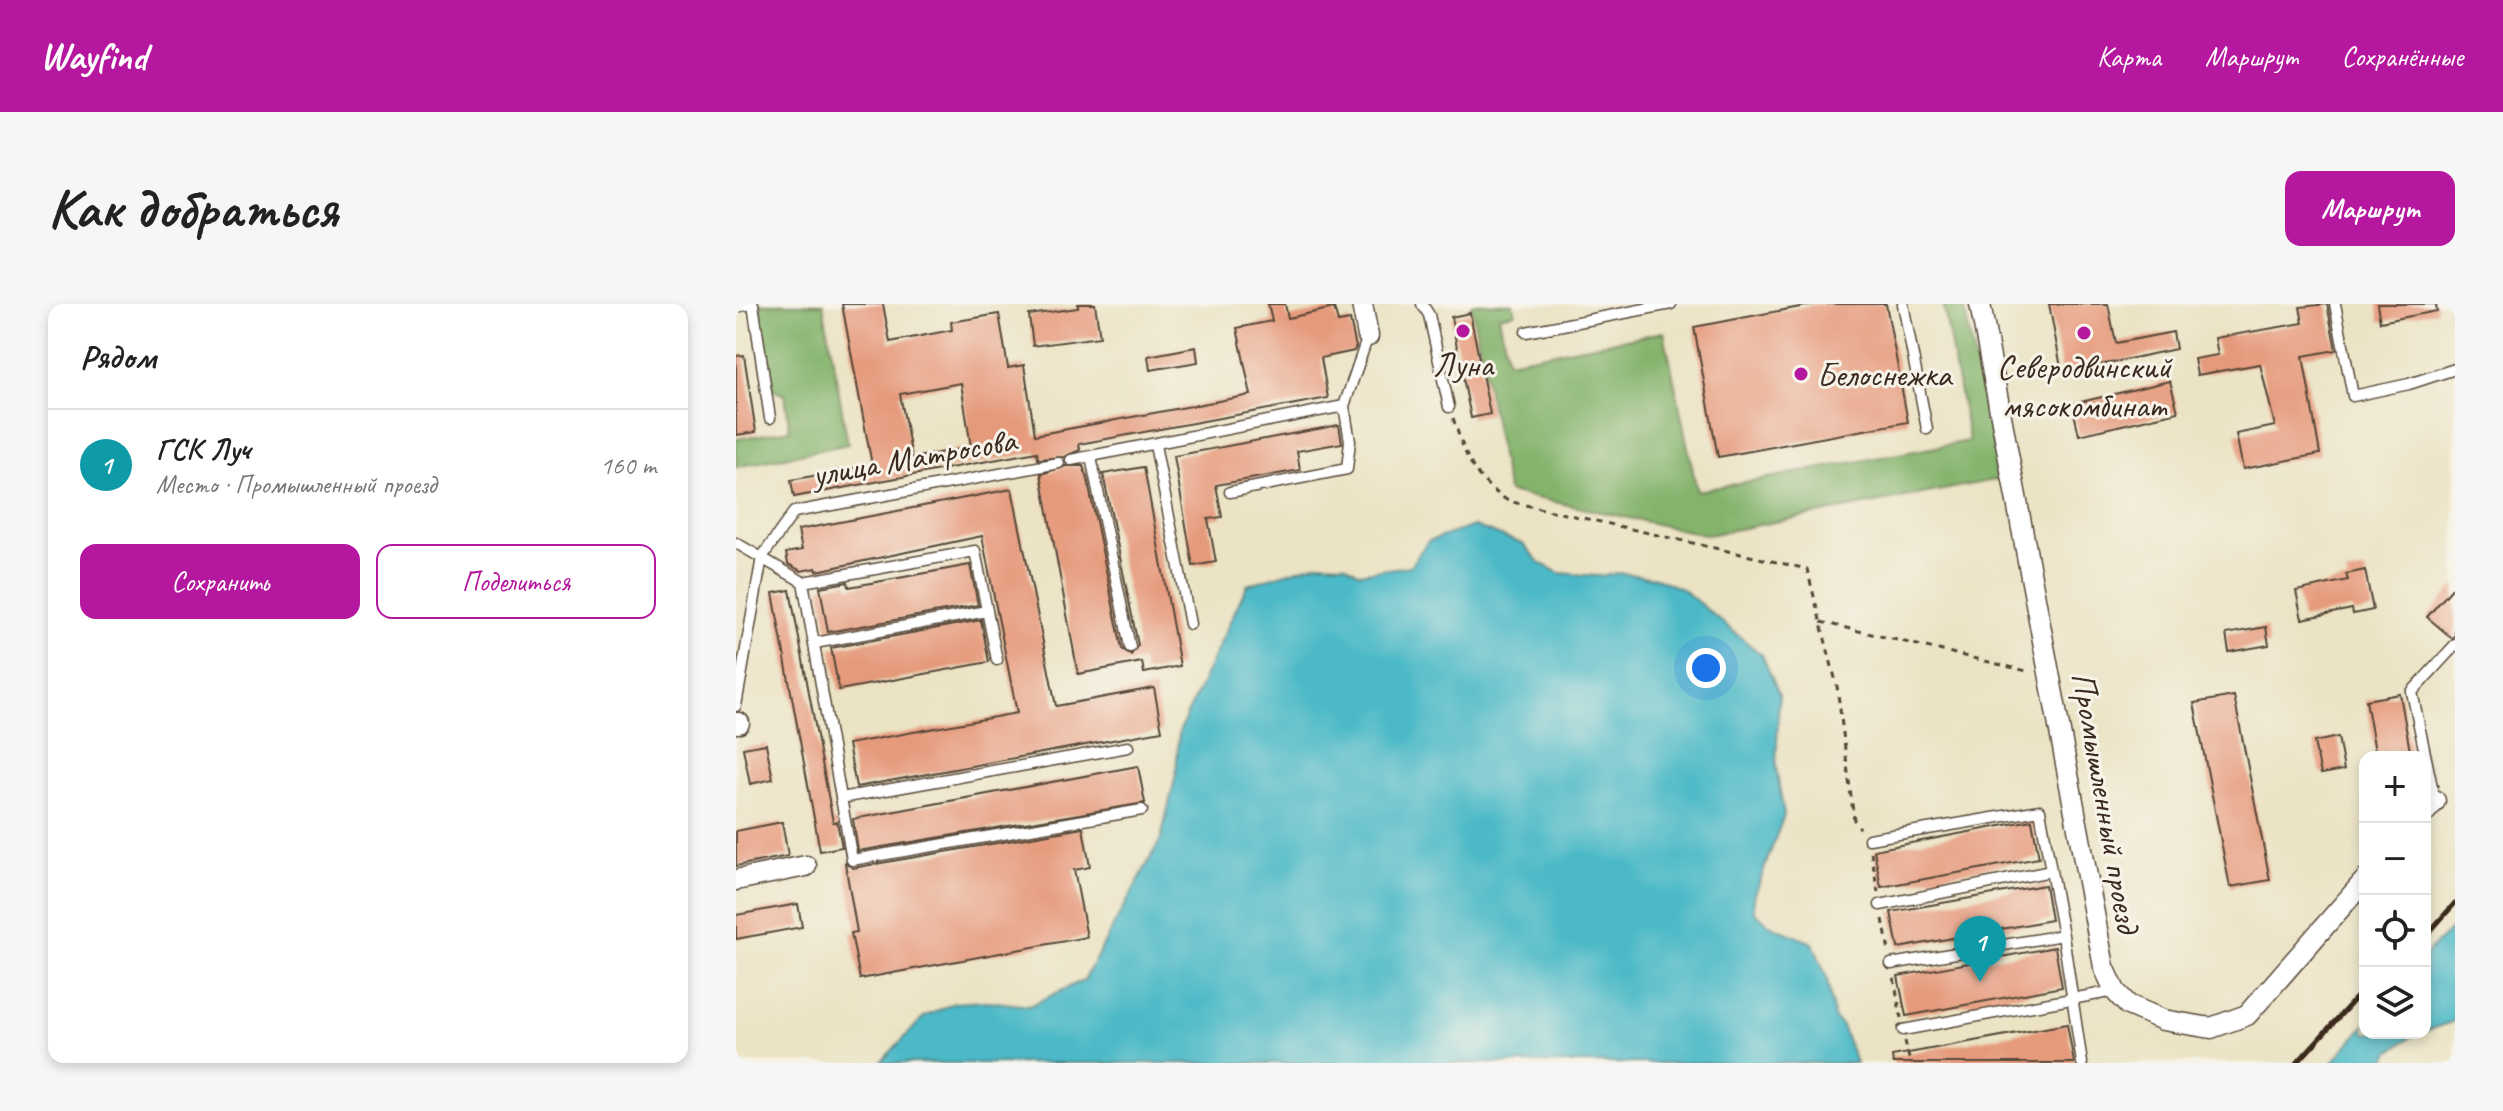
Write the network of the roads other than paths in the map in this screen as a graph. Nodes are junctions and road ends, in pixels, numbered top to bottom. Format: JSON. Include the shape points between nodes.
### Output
{"nodes":[{"id":1,"x":752,"y":304,"type":"edge"},
{"id":2,"x":1362,"y":304,"type":"edge"},
{"id":3,"x":1422,"y":304,"type":"edge"},
{"id":4,"x":1671,"y":304,"type":"edge"},
{"id":5,"x":1903,"y":304,"type":"edge"},
{"id":6,"x":1980,"y":304,"type":"edge"},
{"id":7,"x":2335,"y":304,"type":"edge"},
{"id":8,"x":736,"y":307,"type":"edge"},
{"id":9,"x":1526,"y":332,"type":"dead end"},
{"id":10,"x":1368,"y":336,"type":"joint"},
{"id":11,"x":2455,"y":369,"type":"edge"},
{"id":12,"x":1344,"y":406,"type":"junction"},
{"id":13,"x":1449,"y":407,"type":"road end"},
{"id":14,"x":770,"y":418,"type":"dead end"},
{"id":15,"x":1927,"y":429,"type":"dead end"},
{"id":16,"x":1155,"y":445,"type":"junction"},
{"id":17,"x":1091,"y":457,"type":"junction"},
{"id":18,"x":1071,"y":460,"type":"dead end"},
{"id":19,"x":1059,"y":463,"type":"dead end"},
{"id":20,"x":1230,"y":492,"type":"dead end"},
{"id":21,"x":736,"y":543,"type":"edge"},
{"id":22,"x":762,"y":557,"type":"junction"},
{"id":23,"x":803,"y":582,"type":"junction"},
{"id":24,"x":987,"y":611,"type":"junction"},
{"id":25,"x":1190,"y":624,"type":"dead end"},
{"id":26,"x":815,"y":643,"type":"junction"},
{"id":27,"x":2455,"y":645,"type":"edge"},
{"id":28,"x":1130,"y":647,"type":"dead end"},
{"id":29,"x":997,"y":660,"type":"dead end"},
{"id":30,"x":737,"y":717,"type":"edge"},
{"id":31,"x":1128,"y":747,"type":"dead end"},
{"id":32,"x":2421,"y":751,"type":"edge"},
{"id":33,"x":841,"y":798,"type":"junction"},
{"id":34,"x":1142,"y":810,"type":"dead end"},
{"id":35,"x":1869,"y":839,"type":"road end"},
{"id":36,"x":806,"y":866,"type":"dead end"},
{"id":37,"x":2051,"y":871,"type":"junction"},
{"id":38,"x":736,"y":880,"type":"edge"},
{"id":39,"x":2359,"y":887,"type":"edge"},
{"id":40,"x":1880,"y":905,"type":"dead end"},
{"id":41,"x":2063,"y":935,"type":"junction"},
{"id":42,"x":1891,"y":964,"type":"dead end"},
{"id":43,"x":2115,"y":991,"type":"junction"},
{"id":44,"x":2075,"y":999,"type":"junction"},
{"id":45,"x":1903,"y":1030,"type":"dead end"},
{"id":46,"x":2082,"y":1063,"type":"edge"}],
"edges":[{"from":1,"to":8,"type":"lane"},
{"from":1,"to":14,"type":"lane"},
{"from":2,"to":10,"type":"street"},
{"from":3,"to":13,"type":"lane"},
{"from":4,"to":9,"type":"lane"},
{"from":5,"to":15,"type":"lane"},
{"from":6,"to":43,"type":"street","name":"Промышленный проезд","via":[[2104,967]]},
{"from":7,"to":11,"type":"lane","via":[[2353,396]]},
{"from":10,"to":12,"type":"lane"},
{"from":12,"to":16,"type":"lane"},
{"from":12,"to":20,"type":"lane","via":[[1350,441],[1347,469]]},
{"from":16,"to":17,"type":"lane"},
{"from":16,"to":25,"type":"lane"},
{"from":17,"to":18,"type":"lane"},
{"from":17,"to":28,"type":"lane"},
{"from":19,"to":22,"type":"lane","name":"улица Матросова","via":[[794,512]]},
{"from":21,"to":22,"type":"lane"},
{"from":22,"to":23,"type":"lane"},
{"from":22,"to":30,"type":"lane","name":"улица Матросова"},
{"from":23,"to":24,"type":"lane","via":[[975,551]]},
{"from":23,"to":26,"type":"lane"},
{"from":24,"to":26,"type":"lane"},
{"from":24,"to":29,"type":"lane"},
{"from":26,"to":33,"type":"lane"},
{"from":27,"to":32,"type":"lane","via":[[2412,692]]},
{"from":31,"to":33,"type":"lane"},
{"from":33,"to":34,"type":"lane","via":[[852,860]]},
{"from":35,"to":37,"type":"lane","via":[[2040,810]]},
{"from":36,"to":38,"type":"street"},
{"from":37,"to":40,"type":"lane"},
{"from":37,"to":41,"type":"lane"},
{"from":39,"to":43,"type":"street","via":[[2247,1015],[2211,1028],[2163,1020],[2128,1005]]},
{"from":41,"to":42,"type":"lane"},
{"from":41,"to":44,"type":"lane"},
{"from":43,"to":44,"type":"lane"},
{"from":44,"to":45,"type":"lane"},
{"from":44,"to":46,"type":"lane"}]}
